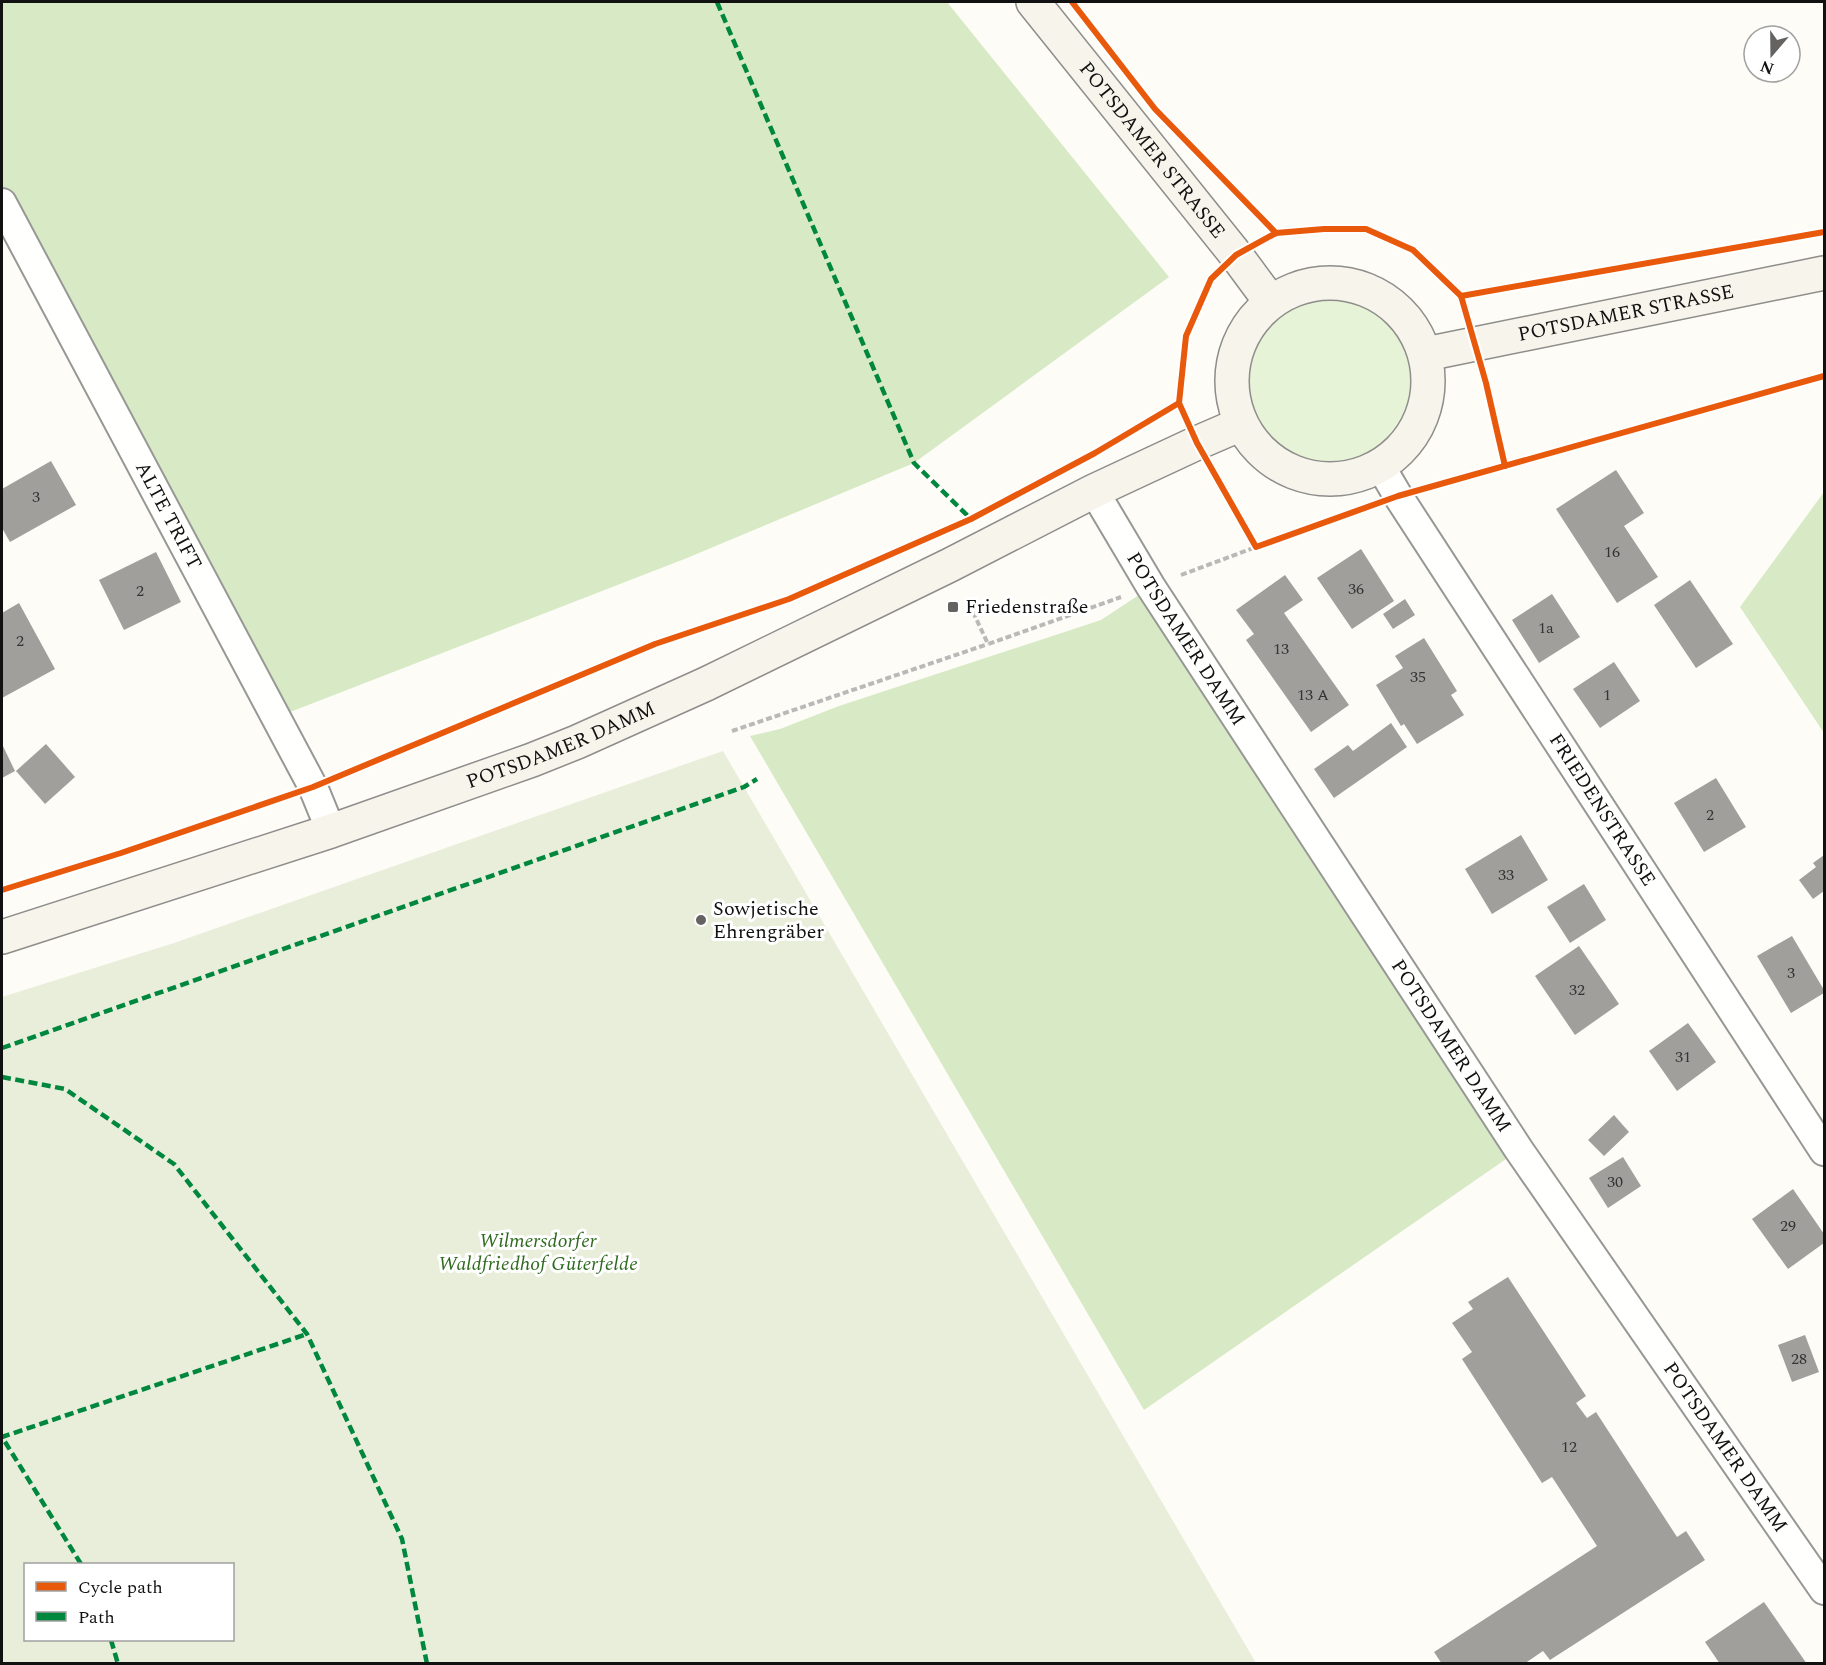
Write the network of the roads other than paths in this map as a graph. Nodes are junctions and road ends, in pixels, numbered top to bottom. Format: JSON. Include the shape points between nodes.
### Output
{"nodes":[{"id":1,"x":1032,"y":2,"type":"edge"},
{"id":2,"x":2,"y":203,"type":"edge"},
{"id":3,"x":1824,"y":273,"type":"edge"},
{"id":4,"x":1270,"y":302,"type":"junction"},
{"id":5,"x":1426,"y":354,"type":"junction"},
{"id":6,"x":1241,"y":424,"type":"junction"},
{"id":7,"x":1381,"y":466,"type":"junction"},
{"id":8,"x":1094,"y":491,"type":"junction"},
{"id":9,"x":331,"y":831,"type":"junction"},
{"id":10,"x":2,"y":937,"type":"edge"},
{"id":11,"x":1824,"y":1151,"type":"edge"},
{"id":12,"x":1824,"y":1590,"type":"edge"}],
"edges":[{"from":1,"to":4,"type":"street","name":"POTSDAMER STRASSE"},
{"from":2,"to":9,"type":"street","name":"ALTE TRIFT","via":[[314,787]]},
{"from":3,"to":5,"type":"street","name":"POTSDAMER STRASSE"},
{"from":4,"to":5,"type":"street","via":[[1298,287],[1330,282],[1362,287],[1390,302],[1413,325]]},
{"from":4,"to":6,"type":"street","via":[[1251,321],[1238,345],[1232,371],[1233,398]]},
{"from":5,"to":7,"type":"street","via":[[1430,387],[1423,418],[1406,446]]},
{"from":6,"to":7,"type":"street","via":[[1260,451],[1287,469],[1308,476],[1350,478]]},
{"from":6,"to":8,"type":"street","name":"POTSDAMER DAMM"},
{"from":7,"to":11,"type":"street","name":"FRIEDENSTRASSE"},
{"from":8,"to":9,"type":"street","name":"POTSDAMER DAMM","via":[[939,571],[623,722],[532,760]]},
{"from":8,"to":12,"type":"street","name":"POTSDAMER DAMM","via":[[1151,587],[1519,1150]]},
{"from":9,"to":10,"type":"street","name":"POTSDAMER DAMM"}]}
